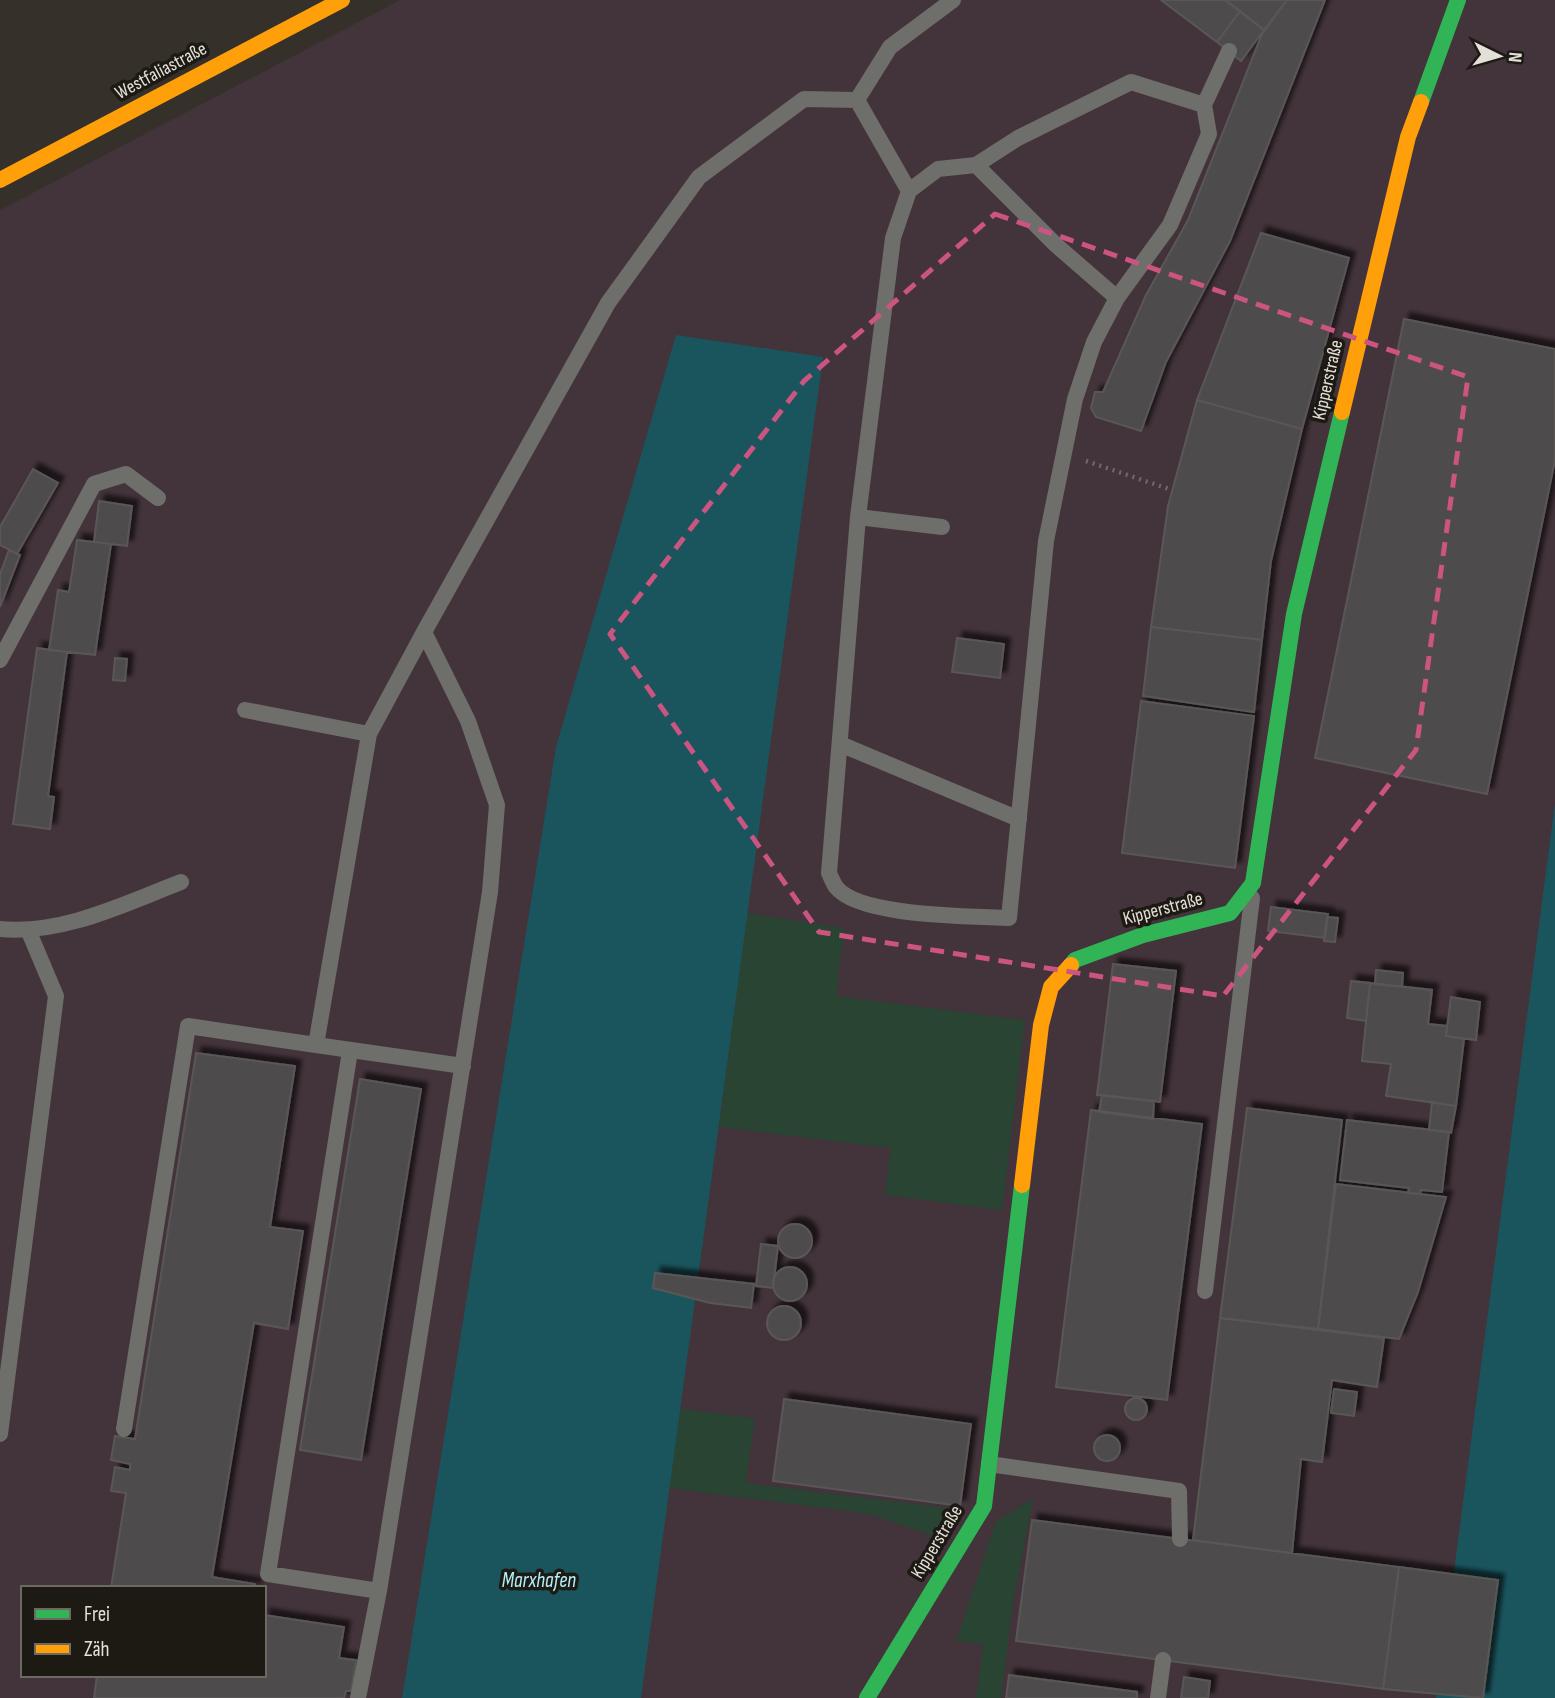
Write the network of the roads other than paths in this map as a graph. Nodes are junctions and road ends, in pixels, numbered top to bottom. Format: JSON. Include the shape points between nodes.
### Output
{"nodes":[{"id":1,"x":342,"y":0,"type":"edge"},
{"id":2,"x":953,"y":0,"type":"edge"},
{"id":3,"x":1458,"y":0,"type":"edge"},
{"id":4,"x":1229,"y":51,"type":"dead end"},
{"id":5,"x":857,"y":100,"type":"junction"},
{"id":6,"x":1204,"y":105,"type":"junction"},
{"id":7,"x":976,"y":165,"type":"junction"},
{"id":8,"x":0,"y":180,"type":"edge"},
{"id":9,"x":909,"y":191,"type":"junction"},
{"id":10,"x":1116,"y":298,"type":"junction"},
{"id":11,"x":158,"y":498,"type":"dead end"},
{"id":12,"x":858,"y":517,"type":"junction"},
{"id":13,"x":942,"y":527,"type":"dead end"},
{"id":14,"x":424,"y":632,"type":"junction"},
{"id":15,"x":0,"y":660,"type":"edge"},
{"id":16,"x":244,"y":710,"type":"dead end"},
{"id":17,"x":369,"y":734,"type":"junction"},
{"id":18,"x":840,"y":744,"type":"junction"},
{"id":19,"x":1018,"y":818,"type":"junction"},
{"id":20,"x":181,"y":882,"type":"dead end"},
{"id":21,"x":1253,"y":883,"type":"junction"},
{"id":22,"x":0,"y":929,"type":"edge"},
{"id":23,"x":29,"y":932,"type":"junction"},
{"id":24,"x":316,"y":1045,"type":"junction"},
{"id":25,"x":350,"y":1051,"type":"junction"},
{"id":26,"x":463,"y":1066,"type":"junction"},
{"id":27,"x":1205,"y":1292,"type":"dead end"},
{"id":28,"x":124,"y":1429,"type":"dead end"},
{"id":29,"x":0,"y":1434,"type":"edge"},
{"id":30,"x":989,"y":1464,"type":"junction"},
{"id":31,"x":1180,"y":1539,"type":"dead end"},
{"id":32,"x":379,"y":1591,"type":"junction"},
{"id":33,"x":1163,"y":1660,"type":"dead end"},
{"id":34,"x":358,"y":1698,"type":"edge"},
{"id":35,"x":867,"y":1698,"type":"edge"},
{"id":36,"x":1158,"y":1698,"type":"edge"}],
"edges":[{"from":1,"to":8,"type":"street","name":"Westfaliastraße"},
{"from":2,"to":5,"type":"lane","via":[[890,47]]},
{"from":3,"to":21,"type":"street","name":"Kipperstraße","via":[[1408,137],[1294,614]]},
{"from":4,"to":6,"type":"lane"},
{"from":5,"to":9,"type":"lane"},
{"from":5,"to":14,"type":"lane","via":[[804,99],[699,177],[608,303]]},
{"from":6,"to":7,"type":"lane","via":[[1131,82],[1018,138]]},
{"from":6,"to":10,"type":"lane","via":[[1209,134],[1170,225]]},
{"from":7,"to":9,"type":"lane","via":[[938,169]]},
{"from":7,"to":10,"type":"lane"},
{"from":9,"to":12,"type":"lane","via":[[892,238]]},
{"from":10,"to":19,"type":"lane","via":[[1094,342],[1075,399],[1046,541]]},
{"from":11,"to":15,"type":"lane","via":[[126,474],[94,484]]},
{"from":12,"to":13,"type":"lane"},
{"from":12,"to":18,"type":"lane"},
{"from":14,"to":17,"type":"lane"},
{"from":14,"to":26,"type":"lane","via":[[468,721],[497,805],[491,892]]},
{"from":16,"to":17,"type":"lane"},
{"from":17,"to":24,"type":"lane"},
{"from":18,"to":19,"type":"lane"},
{"from":18,"to":19,"type":"lane","via":[[829,873],[837,888],[854,900],[903,912],[1009,918]]},
{"from":20,"to":23,"type":"lane","via":[[87,917]]},
{"from":21,"to":27,"type":"lane"},
{"from":21,"to":30,"type":"street","name":"Kipperstraße","via":[[1230,913],[1087,954],[1075,960],[1051,987],[1041,1025]]},
{"from":22,"to":23,"type":"lane"},
{"from":23,"to":29,"type":"lane","via":[[56,996]]},
{"from":24,"to":25,"type":"lane"},
{"from":24,"to":28,"type":"lane","via":[[188,1026]]},
{"from":25,"to":26,"type":"lane"},
{"from":25,"to":32,"type":"lane","via":[[268,1574]]},
{"from":26,"to":32,"type":"lane"},
{"from":30,"to":31,"type":"lane","via":[[1179,1491]]},
{"from":30,"to":35,"type":"street","name":"Kipperstraße","via":[[984,1506]]},
{"from":32,"to":34,"type":"lane"},
{"from":33,"to":36,"type":"lane"}]}
